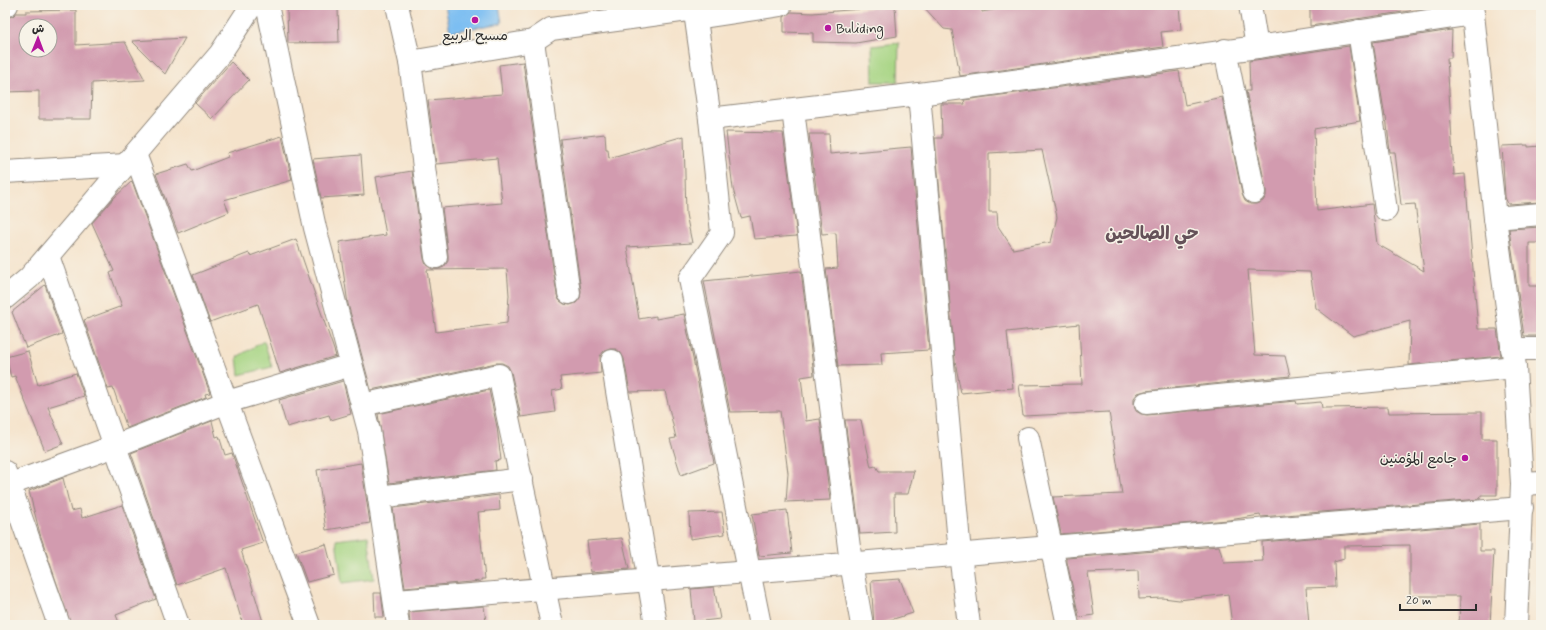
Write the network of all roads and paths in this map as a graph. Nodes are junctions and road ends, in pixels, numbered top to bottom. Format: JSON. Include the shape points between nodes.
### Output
{"nodes":[{"id":1,"x":252,"y":5,"type":"edge"},
{"id":2,"x":267,"y":5,"type":"edge"},
{"id":3,"x":397,"y":5,"type":"edge"},
{"id":4,"x":781,"y":5,"type":"edge"},
{"id":5,"x":1250,"y":5,"type":"edge"},
{"id":6,"x":1473,"y":9,"type":"edge"},
{"id":7,"x":695,"y":11,"type":"edge"},
{"id":8,"x":1359,"y":31,"type":"junction"},
{"id":9,"x":533,"y":41,"type":"junction"},
{"id":10,"x":1257,"y":47,"type":"junction"},
{"id":11,"x":1225,"y":50,"type":"junction"},
{"id":12,"x":410,"y":62,"type":"junction"},
{"id":13,"x":919,"y":94,"type":"junction"},
{"id":14,"x":793,"y":110,"type":"junction"},
{"id":15,"x":710,"y":119,"type":"junction"},
{"id":16,"x":130,"y":159,"type":"junction"},
{"id":17,"x":5,"y":172,"type":"edge"},
{"id":18,"x":1254,"y":192,"type":"dead end"},
{"id":19,"x":1386,"y":210,"type":"dead end"},
{"id":20,"x":1541,"y":214,"type":"edge"},
{"id":21,"x":1495,"y":218,"type":"junction"},
{"id":22,"x":48,"y":256,"type":"junction"},
{"id":23,"x":436,"y":257,"type":"dead end"},
{"id":24,"x":569,"y":292,"type":"dead end"},
{"id":25,"x":5,"y":298,"type":"edge"},
{"id":26,"x":1541,"y":349,"type":"edge"},
{"id":27,"x":1513,"y":358,"type":"junction"},
{"id":28,"x":612,"y":361,"type":"dead end"},
{"id":29,"x":351,"y":365,"type":"junction"},
{"id":30,"x":227,"y":402,"type":"junction"},
{"id":31,"x":1146,"y":403,"type":"dead end"},
{"id":32,"x":362,"y":405,"type":"junction"},
{"id":33,"x":1028,"y":438,"type":"dead end"},
{"id":34,"x":115,"y":446,"type":"junction"},
{"id":35,"x":522,"y":479,"type":"junction"},
{"id":36,"x":7,"y":480,"type":"edge"},
{"id":37,"x":1532,"y":484,"type":"edge"},
{"id":38,"x":379,"y":496,"type":"junction"},
{"id":39,"x":1522,"y":508,"type":"junction"},
{"id":40,"x":1051,"y":547,"type":"junction"},
{"id":41,"x":960,"y":554,"type":"junction"},
{"id":42,"x":851,"y":563,"type":"junction"},
{"id":43,"x":749,"y":572,"type":"junction"},
{"id":44,"x":649,"y":580,"type":"junction"},
{"id":45,"x":546,"y":588,"type":"junction"},
{"id":46,"x":396,"y":601,"type":"junction"},
{"id":47,"x":394,"y":624,"type":"edge"},
{"id":48,"x":60,"y":625,"type":"edge"},
{"id":49,"x":178,"y":625,"type":"edge"},
{"id":50,"x":309,"y":625,"type":"edge"},
{"id":51,"x":552,"y":625,"type":"edge"},
{"id":52,"x":656,"y":625,"type":"edge"},
{"id":53,"x":760,"y":625,"type":"edge"},
{"id":54,"x":862,"y":625,"type":"edge"},
{"id":55,"x":969,"y":625,"type":"edge"},
{"id":56,"x":1068,"y":625,"type":"edge"},
{"id":57,"x":1516,"y":625,"type":"edge"}],
"edges":[{"from":1,"to":16,"type":"street","via":[[220,54]]},
{"from":2,"to":29,"type":"street","via":[[315,228]]},
{"from":3,"to":12,"type":"street"},
{"from":4,"to":7,"type":"street"},
{"from":5,"to":10,"type":"street"},
{"from":6,"to":8,"type":"street"},
{"from":6,"to":21,"type":"street"},
{"from":7,"to":9,"type":"street","via":[[551,28]]},
{"from":7,"to":15,"type":"street"},
{"from":8,"to":10,"type":"street"},
{"from":8,"to":19,"type":"street"},
{"from":9,"to":12,"type":"street"},
{"from":9,"to":24,"type":"street"},
{"from":10,"to":11,"type":"street"},
{"from":11,"to":13,"type":"street"},
{"from":11,"to":18,"type":"street"},
{"from":12,"to":23,"type":"street"},
{"from":13,"to":14,"type":"street"},
{"from":13,"to":41,"type":"street"},
{"from":14,"to":15,"type":"street"},
{"from":14,"to":42,"type":"street"},
{"from":15,"to":43,"type":"street","via":[[722,233],[690,278]]},
{"from":16,"to":17,"type":"street"},
{"from":16,"to":22,"type":"street"},
{"from":16,"to":30,"type":"street"},
{"from":20,"to":21,"type":"street"},
{"from":21,"to":27,"type":"street"},
{"from":22,"to":25,"type":"street","via":[[29,278]]},
{"from":22,"to":34,"type":"street"},
{"from":26,"to":27,"type":"street"},
{"from":27,"to":31,"type":"street"},
{"from":27,"to":37,"type":"street"},
{"from":28,"to":44,"type":"street"},
{"from":29,"to":30,"type":"street"},
{"from":29,"to":32,"type":"street"},
{"from":30,"to":34,"type":"street"},
{"from":30,"to":50,"type":"street"},
{"from":32,"to":35,"type":"street","via":[[499,375]]},
{"from":32,"to":38,"type":"street","via":[[369,431]]},
{"from":33,"to":40,"type":"street"},
{"from":34,"to":36,"type":"street"},
{"from":34,"to":49,"type":"street"},
{"from":35,"to":38,"type":"street"},
{"from":35,"to":45,"type":"street"},
{"from":36,"to":48,"type":"street"},
{"from":37,"to":39,"type":"street"},
{"from":38,"to":46,"type":"street"},
{"from":39,"to":40,"type":"street"},
{"from":39,"to":57,"type":"street"},
{"from":40,"to":41,"type":"street"},
{"from":40,"to":56,"type":"street"},
{"from":41,"to":42,"type":"street"},
{"from":41,"to":55,"type":"street"},
{"from":42,"to":43,"type":"street"},
{"from":42,"to":54,"type":"street"},
{"from":43,"to":44,"type":"street"},
{"from":43,"to":53,"type":"street"},
{"from":44,"to":45,"type":"street"},
{"from":44,"to":52,"type":"street"},
{"from":45,"to":46,"type":"street"},
{"from":45,"to":51,"type":"street"},
{"from":46,"to":47,"type":"street"}]}
